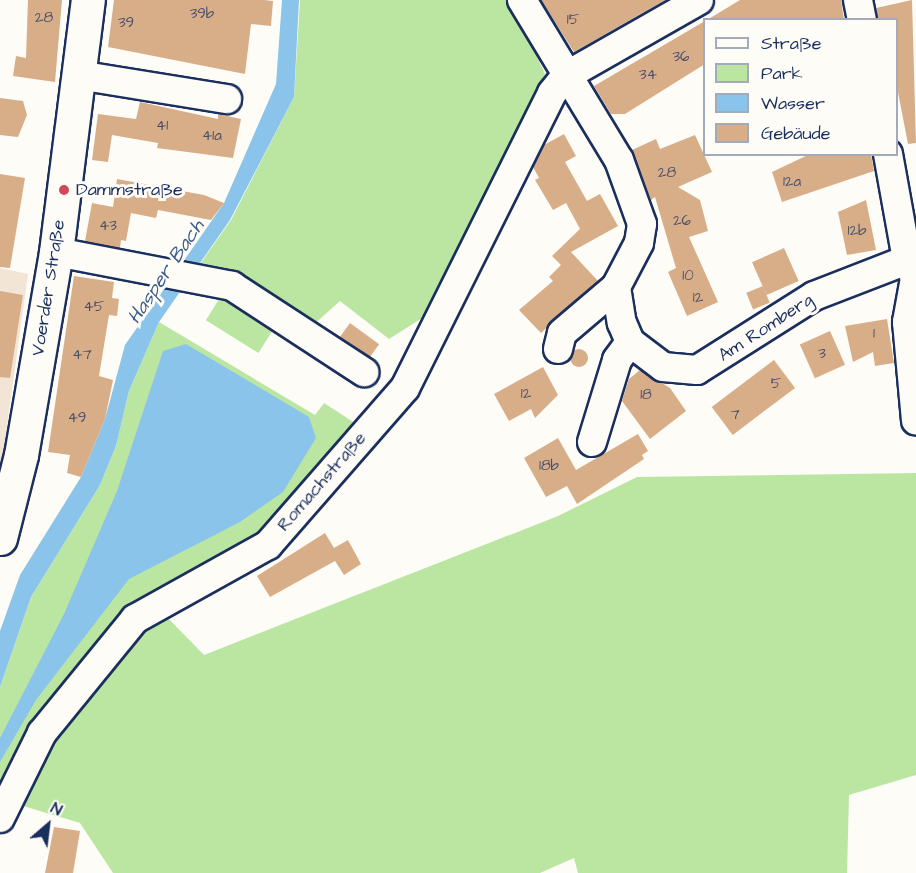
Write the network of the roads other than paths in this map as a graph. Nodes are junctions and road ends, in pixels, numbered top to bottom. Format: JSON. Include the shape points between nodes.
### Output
{"nodes":[{"id":1,"x":88,"y":0,"type":"edge"},
{"id":2,"x":522,"y":0,"type":"edge"},
{"id":3,"x":699,"y":0,"type":"edge"},
{"id":4,"x":858,"y":0,"type":"edge"},
{"id":5,"x":862,"y":18,"type":"edge"},
{"id":6,"x":78,"y":75,"type":"junction"},
{"id":7,"x":566,"y":76,"type":"junction"},
{"id":8,"x":227,"y":99,"type":"dead end"},
{"id":9,"x":888,"y":156,"type":"edge"},
{"id":10,"x":56,"y":252,"type":"junction"},
{"id":11,"x":913,"y":272,"type":"edge"},
{"id":12,"x":616,"y":288,"type":"junction"},
{"id":13,"x":630,"y":342,"type":"junction"},
{"id":14,"x":558,"y":349,"type":"dead end"},
{"id":15,"x":364,"y":372,"type":"dead end"},
{"id":16,"x":916,"y":421,"type":"edge"},
{"id":17,"x":592,"y":442,"type":"dead end"},
{"id":18,"x":0,"y":538,"type":"edge"},
{"id":19,"x":0,"y":818,"type":"edge"}],
"edges":[{"from":1,"to":6,"type":"main road","name":"Voerder Straße"},
{"from":2,"to":7,"type":"street"},
{"from":3,"to":7,"type":"street","name":"Romachstraße"},
{"from":4,"to":5,"type":"street"},
{"from":6,"to":8,"type":"street"},
{"from":6,"to":10,"type":"main road","name":"Voerder Straße"},
{"from":7,"to":12,"type":"street","via":[[619,160],[642,224],[639,243]]},
{"from":7,"to":19,"type":"street","name":"Romachstraße","via":[[552,93],[504,183],[405,388],[268,545],[135,619],[42,733]]},
{"from":9,"to":11,"type":"street"},
{"from":10,"to":15,"type":"street","via":[[166,270],[242,291]]},
{"from":10,"to":18,"type":"main road","name":"Voerder Straße","via":[[21,455]]},
{"from":11,"to":13,"type":"street","name":"Am Romberg","via":[[814,296],[697,370],[663,367]]},
{"from":11,"to":16,"type":"street","via":[[907,322]]},
{"from":12,"to":13,"type":"street"},
{"from":12,"to":14,"type":"street","via":[[562,333]]},
{"from":13,"to":17,"type":"street","via":[[617,360]]}]}
